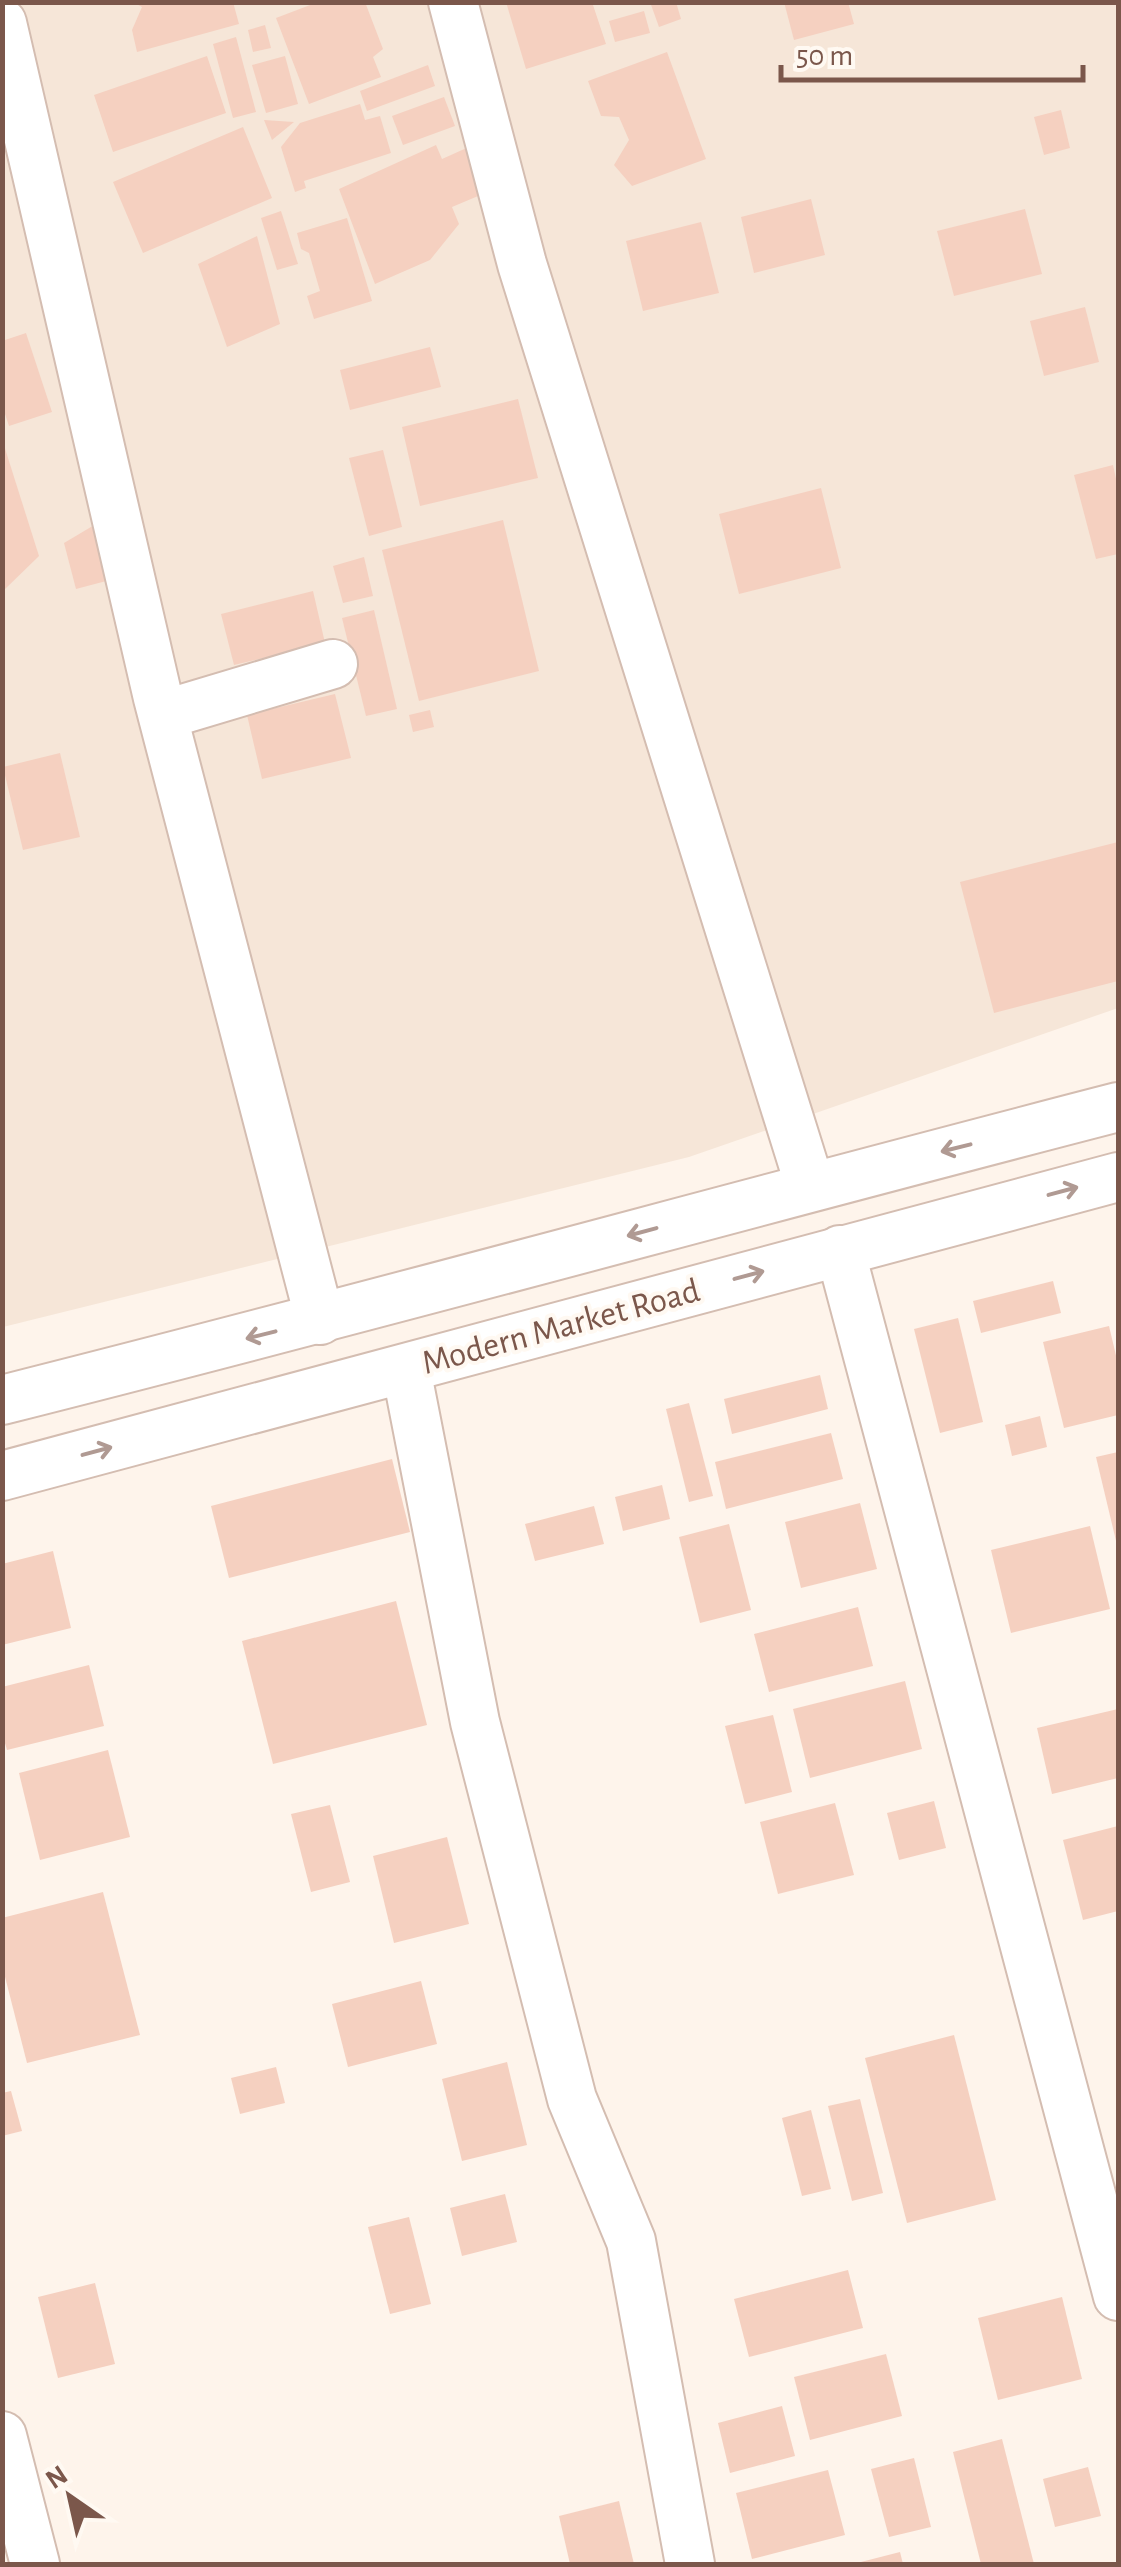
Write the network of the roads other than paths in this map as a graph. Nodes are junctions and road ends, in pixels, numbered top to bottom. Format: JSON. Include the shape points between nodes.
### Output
{"nodes":[{"id":1,"x":453,"y":2,"type":"edge"},
{"id":2,"x":2,"y":22,"type":"edge"},
{"id":3,"x":333,"y":664,"type":"dead end"},
{"id":4,"x":163,"y":715,"type":"junction"},
{"id":5,"x":1118,"y":1107,"type":"edge"},
{"id":6,"x":1118,"y":1176,"type":"edge"},
{"id":7,"x":810,"y":1186,"type":"junction"},
{"id":8,"x":840,"y":1250,"type":"junction"},
{"id":9,"x":320,"y":1320,"type":"junction"},
{"id":10,"x":406,"y":1369,"type":"junction"},
{"id":11,"x":2,"y":1400,"type":"edge"},
{"id":12,"x":2,"y":1476,"type":"edge"},
{"id":13,"x":1118,"y":2296,"type":"edge"},
{"id":14,"x":2,"y":2436,"type":"edge"},
{"id":15,"x":35,"y":2564,"type":"edge"},
{"id":16,"x":690,"y":2564,"type":"edge"}],
"edges":[{"from":1,"to":7,"type":"street","via":[[522,264]]},
{"from":2,"to":4,"type":"street"},
{"from":3,"to":4,"type":"street"},
{"from":4,"to":9,"type":"street"},
{"from":5,"to":7,"type":"street","name":"Modern Market Road","one_way":true},
{"from":8,"to":6,"type":"street","name":"Modern Market Road","one_way":true},
{"from":7,"to":9,"type":"street","name":"Modern Market Road","one_way":true},
{"from":10,"to":8,"type":"street","name":"Modern Market Road","one_way":true},
{"from":8,"to":13,"type":"street"},
{"from":9,"to":11,"type":"street","name":"Modern Market Road","one_way":true},
{"from":12,"to":10,"type":"street","name":"Modern Market Road","one_way":true},
{"from":10,"to":16,"type":"street","via":[[475,1722],[572,2100],[631,2241]]},
{"from":14,"to":15,"type":"street"}]}
